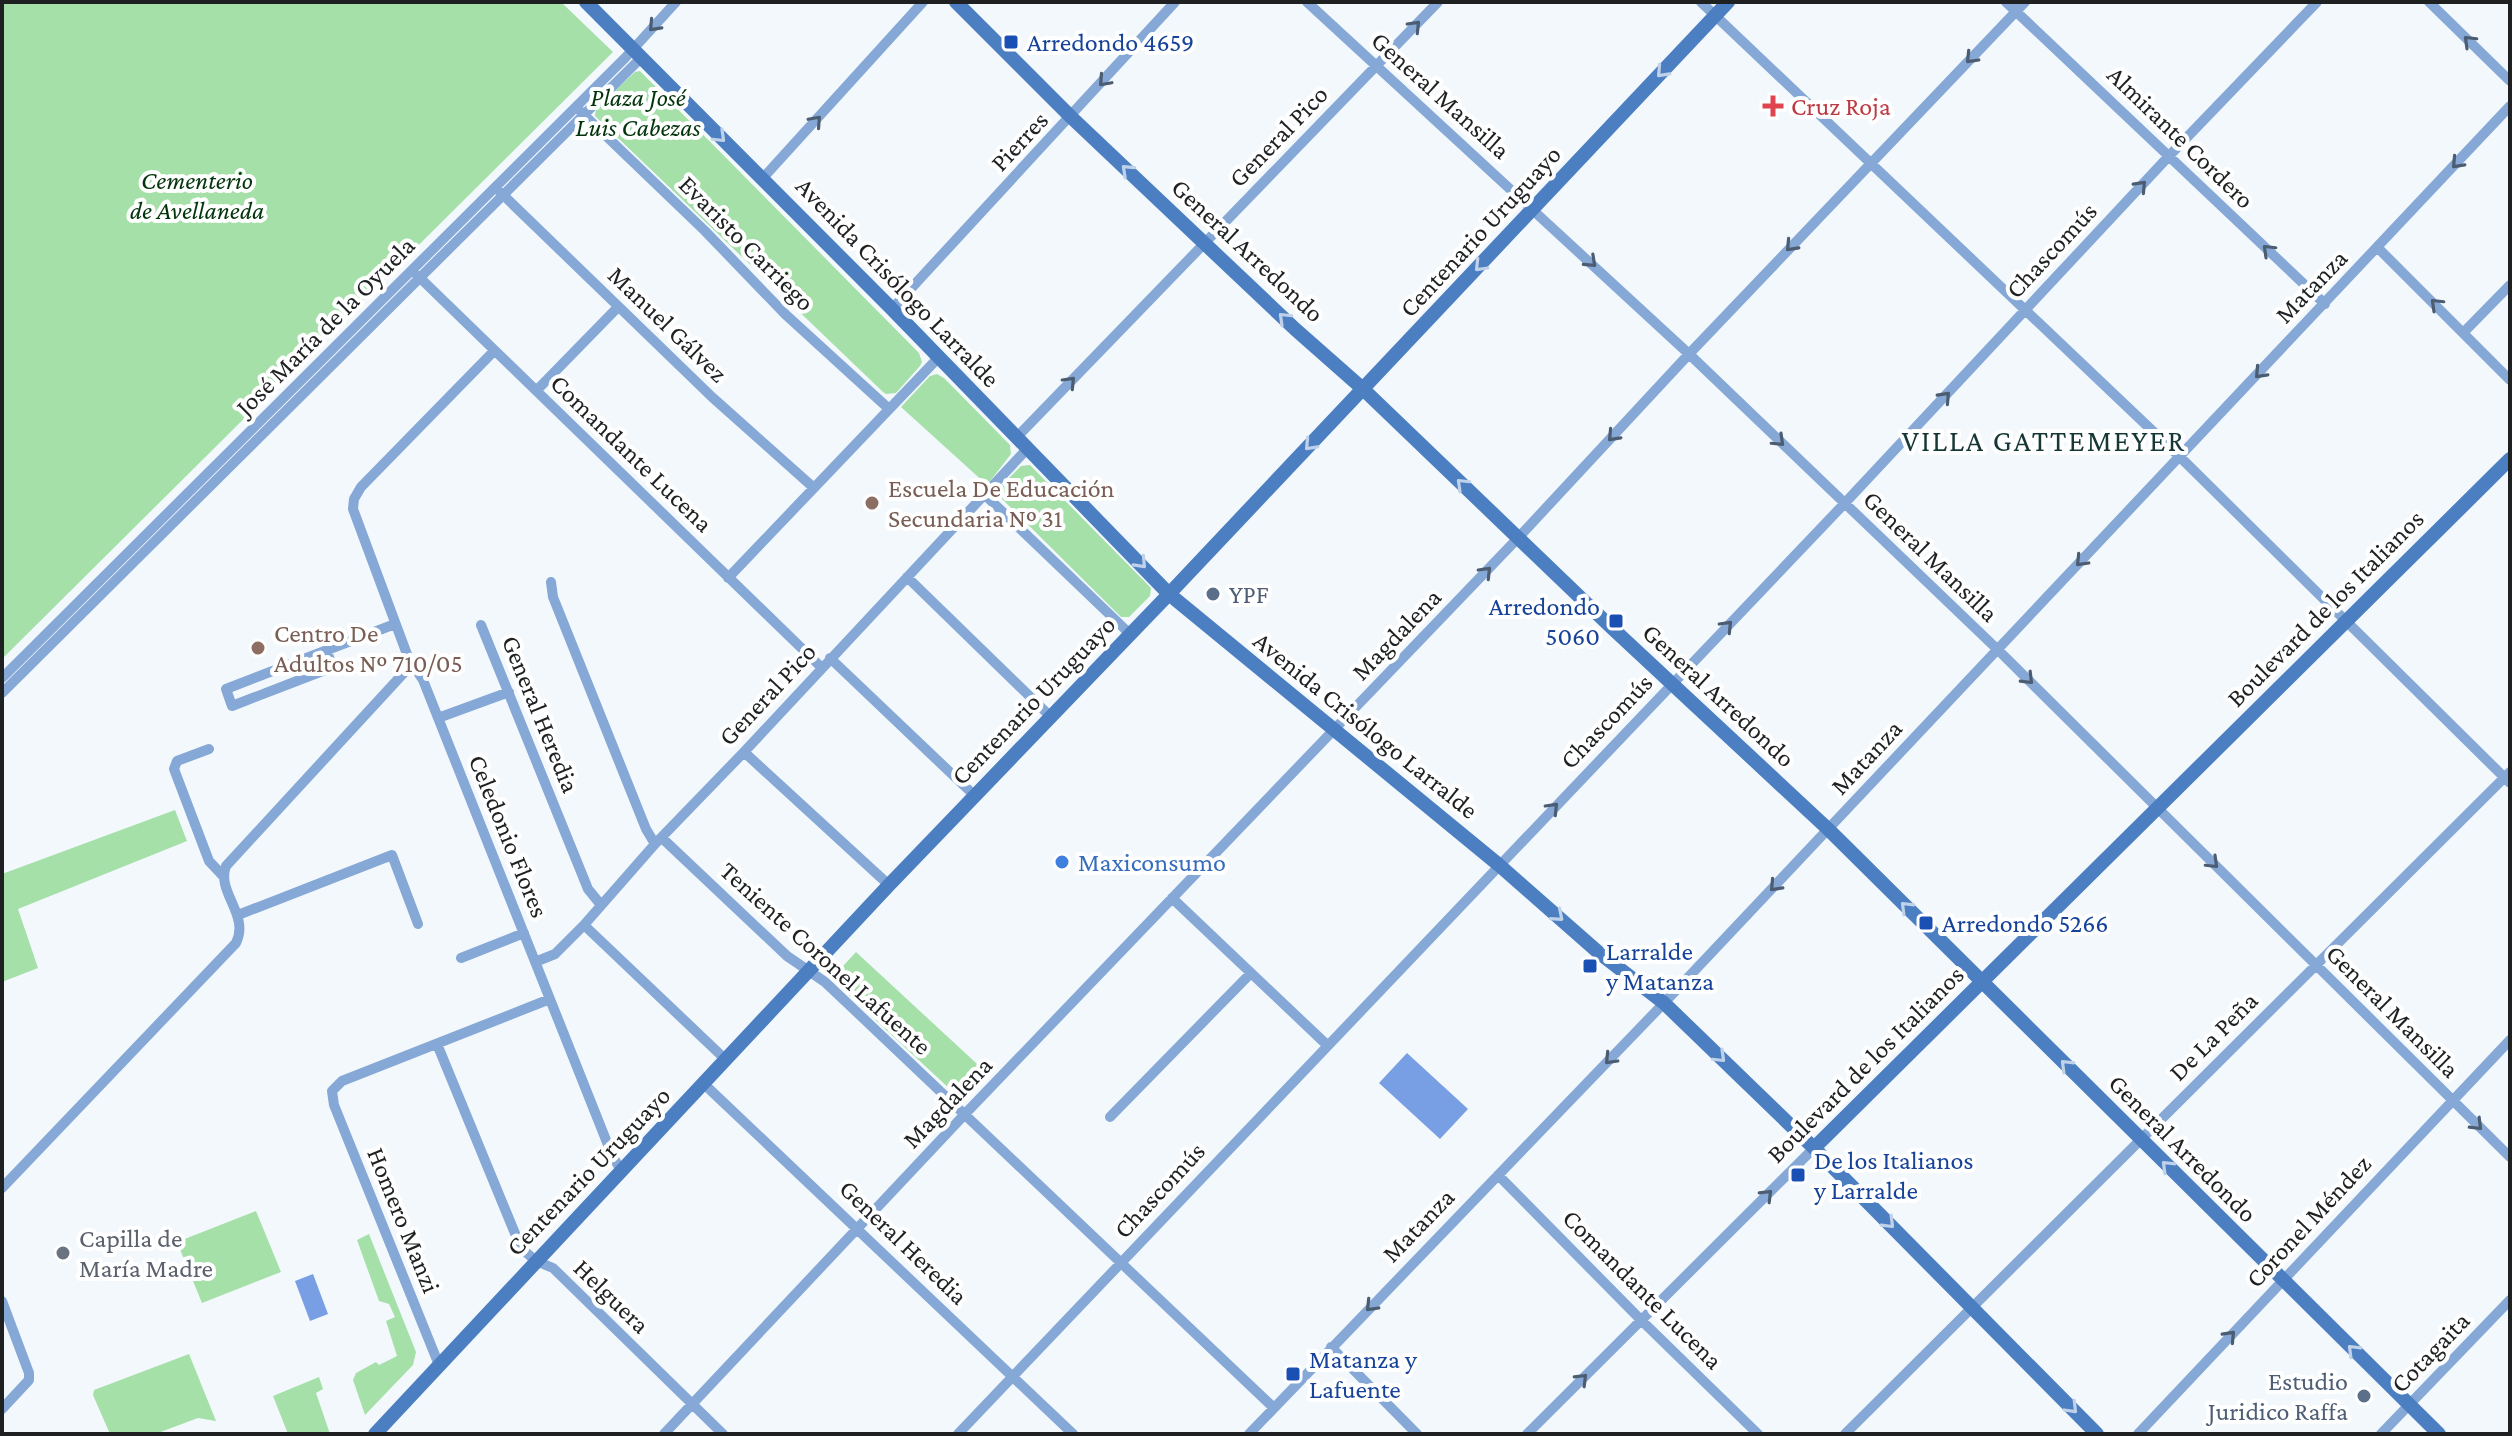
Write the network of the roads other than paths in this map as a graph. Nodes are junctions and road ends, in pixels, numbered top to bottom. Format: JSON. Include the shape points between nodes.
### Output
{"nodes":[{"id":1,"x":586,"y":2,"type":"edge"},
{"id":2,"x":676,"y":2,"type":"edge"},
{"id":3,"x":923,"y":2,"type":"edge"},
{"id":4,"x":956,"y":2,"type":"edge"},
{"id":5,"x":1175,"y":2,"type":"edge"},
{"id":6,"x":1307,"y":2,"type":"edge"},
{"id":7,"x":1438,"y":2,"type":"edge"},
{"id":8,"x":1701,"y":2,"type":"edge"},
{"id":9,"x":1728,"y":2,"type":"edge"},
{"id":10,"x":2006,"y":2,"type":"edge"},
{"id":11,"x":2025,"y":2,"type":"edge"},
{"id":12,"x":2317,"y":2,"type":"edge"},
{"id":13,"x":2429,"y":2,"type":"edge"},
{"id":14,"x":2016,"y":11,"type":"junction"},
{"id":15,"x":1716,"y":15,"type":"junction"},
{"id":16,"x":637,"y":54,"type":"junction"},
{"id":17,"x":1376,"y":66,"type":"junction"},
{"id":18,"x":2510,"y":81,"type":"edge"},
{"id":19,"x":2510,"y":106,"type":"edge"},
{"id":20,"x":580,"y":110,"type":"junction"},
{"id":21,"x":1071,"y":117,"type":"junction"},
{"id":22,"x":2169,"y":156,"type":"junction"},
{"id":23,"x":1871,"y":162,"type":"junction"},
{"id":24,"x":763,"y":178,"type":"junction"},
{"id":25,"x":499,"y":191,"type":"junction"},
{"id":26,"x":1533,"y":210,"type":"junction"},
{"id":27,"x":1205,"y":242,"type":"junction"},
{"id":28,"x":2378,"y":248,"type":"junction"},
{"id":29,"x":416,"y":274,"type":"junction"},
{"id":30,"x":2510,"y":285,"type":"edge"},
{"id":31,"x":2325,"y":304,"type":"junction"},
{"id":32,"x":618,"y":307,"type":"junction"},
{"id":33,"x":892,"y":309,"type":"junction"},
{"id":34,"x":2026,"y":311,"type":"junction"},
{"id":35,"x":2464,"y":332,"type":"junction"},
{"id":36,"x":494,"y":351,"type":"junction"},
{"id":37,"x":1689,"y":354,"type":"junction"},
{"id":38,"x":938,"y":358,"type":"junction"},
{"id":39,"x":2510,"y":380,"type":"edge"},
{"id":40,"x":1363,"y":389,"type":"junction"},
{"id":41,"x":537,"y":390,"type":"junction"},
{"id":42,"x":888,"y":408,"type":"junction"},
{"id":43,"x":1021,"y":443,"type":"junction"},
{"id":44,"x":2180,"y":457,"type":"junction"},
{"id":45,"x":2510,"y":459,"type":"edge"},
{"id":46,"x":814,"y":488,"type":"junction"},
{"id":47,"x":985,"y":495,"type":"junction"},
{"id":48,"x":1844,"y":504,"type":"junction"},
{"id":49,"x":1518,"y":538,"type":"junction"},
{"id":50,"x":907,"y":577,"type":"junction"},
{"id":51,"x":728,"y":578,"type":"junction"},
{"id":52,"x":551,"y":582,"type":"dead end"},
{"id":53,"x":1169,"y":594,"type":"junction"},
{"id":54,"x":2347,"y":620,"type":"junction"},
{"id":55,"x":395,"y":624,"type":"junction"},
{"id":56,"x":481,"y":625,"type":"dead end"},
{"id":57,"x":1130,"y":634,"type":"junction"},
{"id":58,"x":1997,"y":649,"type":"junction"},
{"id":59,"x":326,"y":650,"type":"junction"},
{"id":60,"x":830,"y":658,"type":"junction"},
{"id":61,"x":412,"y":664,"type":"junction"},
{"id":62,"x":821,"y":667,"type":"junction"},
{"id":63,"x":2,"y":678,"type":"edge"},
{"id":64,"x":1673,"y":683,"type":"junction"},
{"id":65,"x":509,"y":692,"type":"junction"},
{"id":66,"x":2,"y":693,"type":"edge"},
{"id":67,"x":1051,"y":717,"type":"junction"},
{"id":68,"x":438,"y":718,"type":"junction"},
{"id":69,"x":1334,"y":729,"type":"junction"},
{"id":70,"x":209,"y":749,"type":"dead end"},
{"id":71,"x":744,"y":752,"type":"junction"},
{"id":72,"x":2508,"y":778,"type":"edge"},
{"id":73,"x":975,"y":796,"type":"junction"},
{"id":74,"x":2157,"y":809,"type":"junction"},
{"id":75,"x":1828,"y":829,"type":"junction"},
{"id":76,"x":658,"y":841,"type":"junction"},
{"id":77,"x":1499,"y":865,"type":"junction"},
{"id":78,"x":224,"y":877,"type":"junction"},
{"id":79,"x":889,"y":885,"type":"junction"},
{"id":80,"x":1172,"y":898,"type":"junction"},
{"id":81,"x":601,"y":905,"type":"junction"},
{"id":82,"x":238,"y":915,"type":"junction"},
{"id":83,"x":418,"y":924,"type":"dead end"},
{"id":84,"x":584,"y":925,"type":"junction"},
{"id":85,"x":524,"y":933,"type":"junction"},
{"id":86,"x":461,"y":958,"type":"dead end"},
{"id":87,"x":535,"y":962,"type":"junction"},
{"id":88,"x":2316,"y":964,"type":"junction"},
{"id":89,"x":811,"y":972,"type":"junction"},
{"id":90,"x":1250,"y":974,"type":"junction"},
{"id":91,"x":1982,"y":981,"type":"junction"},
{"id":92,"x":550,"y":999,"type":"junction"},
{"id":93,"x":1664,"y":1003,"type":"junction"},
{"id":94,"x":2510,"y":1040,"type":"edge"},
{"id":95,"x":437,"y":1044,"type":"junction"},
{"id":96,"x":1327,"y":1045,"type":"junction"},
{"id":97,"x":726,"y":1060,"type":"junction"},
{"id":98,"x":704,"y":1084,"type":"junction"},
{"id":99,"x":2453,"y":1100,"type":"junction"},
{"id":100,"x":965,"y":1114,"type":"junction"},
{"id":101,"x":1110,"y":1117,"type":"dead end"},
{"id":102,"x":2141,"y":1140,"type":"junction"},
{"id":103,"x":1814,"y":1148,"type":"junction"},
{"id":104,"x":2510,"y":1157,"type":"edge"},
{"id":105,"x":622,"y":1172,"type":"junction"},
{"id":106,"x":1498,"y":1175,"type":"junction"},
{"id":107,"x":2,"y":1188,"type":"edge"},
{"id":108,"x":858,"y":1228,"type":"junction"},
{"id":109,"x":536,"y":1261,"type":"junction"},
{"id":110,"x":1121,"y":1262,"type":"junction"},
{"id":111,"x":2283,"y":1280,"type":"junction"},
{"id":112,"x":2510,"y":1300,"type":"edge"},
{"id":113,"x":2,"y":1301,"type":"edge"},
{"id":114,"x":1973,"y":1308,"type":"junction"},
{"id":115,"x":1641,"y":1320,"type":"junction"},
{"id":116,"x":1331,"y":1347,"type":"junction"},
{"id":117,"x":439,"y":1365,"type":"junction"},
{"id":118,"x":1013,"y":1377,"type":"junction"},
{"id":119,"x":2409,"y":1404,"type":"junction"},
{"id":120,"x":692,"y":1405,"type":"junction"},
{"id":121,"x":1274,"y":1408,"type":"junction"},
{"id":122,"x":2,"y":1409,"type":"edge"},
{"id":123,"x":379,"y":1433,"type":"edge"},
{"id":124,"x":664,"y":1434,"type":"edge"},
{"id":125,"x":723,"y":1434,"type":"edge"},
{"id":126,"x":958,"y":1434,"type":"edge"},
{"id":127,"x":1073,"y":1434,"type":"edge"},
{"id":128,"x":1249,"y":1434,"type":"edge"},
{"id":129,"x":1417,"y":1434,"type":"edge"},
{"id":130,"x":1527,"y":1434,"type":"edge"},
{"id":131,"x":1758,"y":1434,"type":"edge"},
{"id":132,"x":1845,"y":1434,"type":"edge"},
{"id":133,"x":2097,"y":1434,"type":"edge"},
{"id":134,"x":2138,"y":1434,"type":"edge"},
{"id":135,"x":2381,"y":1434,"type":"edge"},
{"id":136,"x":2439,"y":1434,"type":"edge"}],
"edges":[{"from":1,"to":16,"type":"street","name":"Avenida Crisólogo Larralde"},
{"from":2,"to":16,"type":"street","name":"José María de la Oyuela","one_way":true},
{"from":24,"to":3,"type":"street","one_way":true},
{"from":4,"to":21,"type":"street","name":"General Arredondo"},
{"from":5,"to":21,"type":"street","name":"Pierres","one_way":true},
{"from":6,"to":17,"type":"street","name":"General Mansilla"},
{"from":17,"to":7,"type":"street","name":"General Pico","one_way":true},
{"from":8,"to":15,"type":"street"},
{"from":9,"to":15,"type":"street","name":"Centenario Uruguayo"},
{"from":10,"to":14,"type":"street","name":"Almirante Cordero"},
{"from":11,"to":14,"type":"street","name":"Magdalena"},
{"from":12,"to":22,"type":"street","name":"Chascomús"},
{"from":18,"to":13,"type":"street","one_way":true},
{"from":14,"to":22,"type":"street","name":"Almirante Cordero"},
{"from":14,"to":23,"type":"street","name":"Magdalena","one_way":true},
{"from":15,"to":23,"type":"street"},
{"from":15,"to":26,"type":"street","name":"Centenario Uruguayo","one_way":true},
{"from":16,"to":20,"type":"street","name":"José María de la Oyuela"},
{"from":16,"to":24,"type":"street","name":"Avenida Crisólogo Larralde","one_way":true},
{"from":17,"to":26,"type":"street","name":"General Mansilla"},
{"from":17,"to":27,"type":"street","name":"General Pico"},
{"from":19,"to":28,"type":"street","name":"Matanza","one_way":true},
{"from":20,"to":25,"type":"street","name":"José María de la Oyuela"},
{"from":20,"to":42,"type":"street","name":"Evaristo Carriego","via":[[785,314]]},
{"from":27,"to":21,"type":"street","name":"General Arredondo","one_way":true},
{"from":21,"to":33,"type":"street","name":"Pierres"},
{"from":31,"to":22,"type":"street","name":"Almirante Cordero","one_way":true},
{"from":34,"to":22,"type":"street","name":"Chascomús","one_way":true},
{"from":23,"to":34,"type":"street"},
{"from":23,"to":37,"type":"street","name":"Magdalena","one_way":true},
{"from":24,"to":33,"type":"street","name":"Avenida Crisólogo Larralde"},
{"from":25,"to":29,"type":"street","name":"José María de la Oyuela"},
{"from":25,"to":32,"type":"street","name":"Manuel Gálvez"},
{"from":26,"to":37,"type":"street","name":"General Mansilla","one_way":true},
{"from":26,"to":40,"type":"street","name":"Centenario Uruguayo","one_way":true},
{"from":40,"to":27,"type":"street","name":"General Arredondo","one_way":true},
{"from":43,"to":27,"type":"street","name":"General Pico","one_way":true},
{"from":28,"to":31,"type":"street","name":"Matanza"},
{"from":35,"to":28,"type":"street","one_way":true},
{"from":29,"to":36,"type":"street","name":"Comandante Lucena"},
{"from":29,"to":63,"type":"street","name":"José María de la Oyuela"},
{"from":29,"to":66,"type":"street","name":"José María de la Oyuela"},
{"from":30,"to":35,"type":"street"},
{"from":31,"to":44,"type":"street","name":"Matanza","one_way":true},
{"from":32,"to":41,"type":"street"},
{"from":32,"to":46,"type":"street","name":"Manuel Gálvez"},
{"from":33,"to":38,"type":"street","name":"Avenida Crisólogo Larralde"},
{"from":34,"to":44,"type":"street"},
{"from":48,"to":34,"type":"street","name":"Chascomús","one_way":true},
{"from":35,"to":39,"type":"street"},
{"from":36,"to":41,"type":"street","name":"Comandante Lucena"},
{"from":36,"to":55,"type":"street","name":"Celedonio Flores","via":[[354,499],[355,518]]},
{"from":37,"to":48,"type":"street","name":"General Mansilla","one_way":true},
{"from":37,"to":49,"type":"street","name":"Magdalena","one_way":true},
{"from":38,"to":42,"type":"street"},
{"from":38,"to":43,"type":"street","name":"Avenida Crisólogo Larralde"},
{"from":49,"to":40,"type":"street","name":"General Arredondo","one_way":true},
{"from":40,"to":53,"type":"street","name":"Centenario Uruguayo","one_way":true},
{"from":41,"to":51,"type":"street","name":"Comandante Lucena"},
{"from":42,"to":46,"type":"street"},
{"from":43,"to":47,"type":"street","name":"General Pico"},
{"from":43,"to":53,"type":"street","name":"Avenida Crisólogo Larralde","one_way":true},
{"from":44,"to":54,"type":"street"},
{"from":44,"to":58,"type":"street","name":"Matanza","one_way":true},
{"from":45,"to":54,"type":"street","name":"Boulevard de los Italianos"},
{"from":46,"to":51,"type":"street"},
{"from":47,"to":50,"type":"street","name":"General Pico"},
{"from":47,"to":57,"type":"street"},
{"from":48,"to":58,"type":"street","name":"General Mansilla"},
{"from":64,"to":48,"type":"street","name":"Chascomús","one_way":true},
{"from":49,"to":64,"type":"street","name":"General Arredondo"},
{"from":69,"to":49,"type":"street","name":"Magdalena","one_way":true},
{"from":50,"to":60,"type":"street","name":"General Pico"},
{"from":50,"to":67,"type":"street"},
{"from":51,"to":62,"type":"street","name":"Comandante Lucena"},
{"from":52,"to":76,"type":"street","name":"Teniente Coronel Lafuente","via":[[646,829]]},
{"from":53,"to":57,"type":"street","name":"Centenario Uruguayo"},
{"from":53,"to":69,"type":"street","name":"Avenida Crisólogo Larralde"},
{"from":54,"to":72,"type":"street"},
{"from":54,"to":74,"type":"street","name":"Boulevard de los Italianos"},
{"from":55,"to":59,"type":"street"},
{"from":55,"to":61,"type":"street","name":"Celedonio Flores"},
{"from":56,"to":65,"type":"street","name":"General Heredia"},
{"from":57,"to":67,"type":"street","name":"Centenario Uruguayo"},
{"from":58,"to":74,"type":"street","name":"General Mansilla","one_way":true},
{"from":58,"to":75,"type":"street","name":"Matanza"},
{"from":59,"to":59,"type":"street","via":[[226,689],[232,706],[333,667]]},
{"from":60,"to":62,"type":"street","name":"General Pico"},
{"from":60,"to":73,"type":"street"},
{"from":61,"to":68,"type":"street","name":"Celedonio Flores"},
{"from":61,"to":78,"type":"street","via":[[231,858]]},
{"from":62,"to":71,"type":"street","name":"General Pico"},
{"from":64,"to":75,"type":"street","name":"General Arredondo"},
{"from":77,"to":64,"type":"street","name":"Chascomús","one_way":true},
{"from":65,"to":68,"type":"street"},
{"from":65,"to":81,"type":"street","name":"General Heredia","via":[[588,889]]},
{"from":67,"to":73,"type":"street","name":"Centenario Uruguayo"},
{"from":68,"to":85,"type":"street","name":"Celedonio Flores"},
{"from":69,"to":77,"type":"street","name":"Avenida Crisólogo Larralde"},
{"from":69,"to":80,"type":"street","name":"Magdalena"},
{"from":70,"to":78,"type":"street","via":[[177,761],[174,769],[209,861]]},
{"from":71,"to":76,"type":"street","name":"General Pico"},
{"from":71,"to":79,"type":"street"},
{"from":72,"to":88,"type":"street","name":"De La Peña"},
{"from":73,"to":79,"type":"street","name":"Centenario Uruguayo"},
{"from":74,"to":88,"type":"street","name":"General Mansilla","one_way":true},
{"from":74,"to":91,"type":"street","name":"Boulevard de los Italianos"},
{"from":91,"to":75,"type":"street","name":"General Arredondo","one_way":true},
{"from":75,"to":93,"type":"street","name":"Matanza","one_way":true},
{"from":76,"to":81,"type":"street","name":"General Pico"},
{"from":76,"to":89,"type":"street","name":"Teniente Coronel Lafuente"},
{"from":77,"to":93,"type":"street","name":"Avenida Crisólogo Larralde","one_way":true},
{"from":77,"to":96,"type":"street","name":"Chascomús"},
{"from":78,"to":82,"type":"street"},
{"from":79,"to":89,"type":"street","name":"Centenario Uruguayo"},
{"from":80,"to":90,"type":"street"},
{"from":80,"to":100,"type":"street","name":"Magdalena"},
{"from":81,"to":84,"type":"street","name":"General Pico"},
{"from":82,"to":83,"type":"street","via":[[392,855]]},
{"from":82,"to":107,"type":"street","via":[[236,943]]},
{"from":84,"to":87,"type":"street","name":"General Pico","via":[[555,954]]},
{"from":84,"to":97,"type":"street"},
{"from":85,"to":86,"type":"street"},
{"from":85,"to":87,"type":"street","name":"Celedonio Flores"},
{"from":87,"to":92,"type":"street","name":"Celedonio Flores"},
{"from":88,"to":99,"type":"street","name":"General Mansilla"},
{"from":88,"to":102,"type":"street","name":"De La Peña"},
{"from":89,"to":97,"type":"street","name":"Centenario Uruguayo"},
{"from":89,"to":100,"type":"street","name":"Teniente Coronel Lafuente"},
{"from":90,"to":96,"type":"street"},
{"from":90,"to":101,"type":"street"},
{"from":102,"to":91,"type":"street","name":"General Arredondo","one_way":true},
{"from":91,"to":103,"type":"street","name":"Boulevard de los Italianos"},
{"from":92,"to":95,"type":"street"},
{"from":92,"to":105,"type":"street","name":"Celedonio Flores"},
{"from":93,"to":103,"type":"street","name":"Avenida Crisólogo Larralde","one_way":true},
{"from":93,"to":106,"type":"street","name":"Matanza","one_way":true},
{"from":94,"to":99,"type":"street","name":"Coronel Méndez"},
{"from":95,"to":109,"type":"street","name":"Helguera","via":[[521,1248]]},
{"from":95,"to":117,"type":"street","name":"Homero Manzi","via":[[342,1081],[332,1091]]},
{"from":96,"to":110,"type":"street","name":"Chascomús"},
{"from":97,"to":98,"type":"street","name":"Centenario Uruguayo"},
{"from":98,"to":105,"type":"street","name":"Centenario Uruguayo"},
{"from":98,"to":108,"type":"street","name":"General Heredia"},
{"from":99,"to":104,"type":"street","name":"General Mansilla","one_way":true},
{"from":99,"to":111,"type":"street","name":"Coronel Méndez"},
{"from":100,"to":108,"type":"street","name":"Magdalena"},
{"from":100,"to":110,"type":"street","name":"Teniente Coronel Lafuente"},
{"from":111,"to":102,"type":"street","name":"General Arredondo","one_way":true},
{"from":102,"to":114,"type":"street","name":"De La Peña"},
{"from":103,"to":114,"type":"street","name":"Avenida Crisólogo Larralde","one_way":true},
{"from":115,"to":103,"type":"street","name":"Boulevard de los Italianos","one_way":true},
{"from":105,"to":109,"type":"street","name":"Centenario Uruguayo"},
{"from":106,"to":115,"type":"street","name":"Comandante Lucena"},
{"from":106,"to":116,"type":"street","name":"Matanza","one_way":true},
{"from":108,"to":118,"type":"street","name":"General Heredia"},
{"from":108,"to":120,"type":"street","name":"Magdalena"},
{"from":109,"to":117,"type":"street","name":"Centenario Uruguayo"},
{"from":109,"to":120,"type":"street","name":"Helguera","via":[[553,1268]]},
{"from":110,"to":118,"type":"street","name":"Chascomús"},
{"from":110,"to":121,"type":"street","name":"Teniente Coronel Lafuente"},
{"from":119,"to":111,"type":"street","name":"General Arredondo","one_way":true},
{"from":134,"to":111,"type":"street","name":"Coronel Méndez","one_way":true},
{"from":112,"to":119,"type":"street","name":"Cotagaita"},
{"from":113,"to":122,"type":"street","via":[[29,1380]]},
{"from":114,"to":132,"type":"street","name":"De La Peña"},
{"from":114,"to":133,"type":"street","name":"Avenida Crisólogo Larralde","one_way":true},
{"from":130,"to":115,"type":"street","name":"Boulevard de los Italianos","one_way":true},
{"from":115,"to":131,"type":"street","name":"Comandante Lucena"},
{"from":116,"to":121,"type":"street","name":"Matanza"},
{"from":116,"to":129,"type":"street"},
{"from":117,"to":123,"type":"street","name":"Centenario Uruguayo"},
{"from":118,"to":126,"type":"street","name":"Chascomús"},
{"from":118,"to":127,"type":"street","name":"General Heredia"},
{"from":119,"to":135,"type":"street","name":"Cotagaita"},
{"from":119,"to":136,"type":"street","name":"General Arredondo"},
{"from":120,"to":124,"type":"street","name":"Magdalena"},
{"from":120,"to":125,"type":"street","name":"Helguera"},
{"from":121,"to":128,"type":"street","name":"Matanza"}]}
